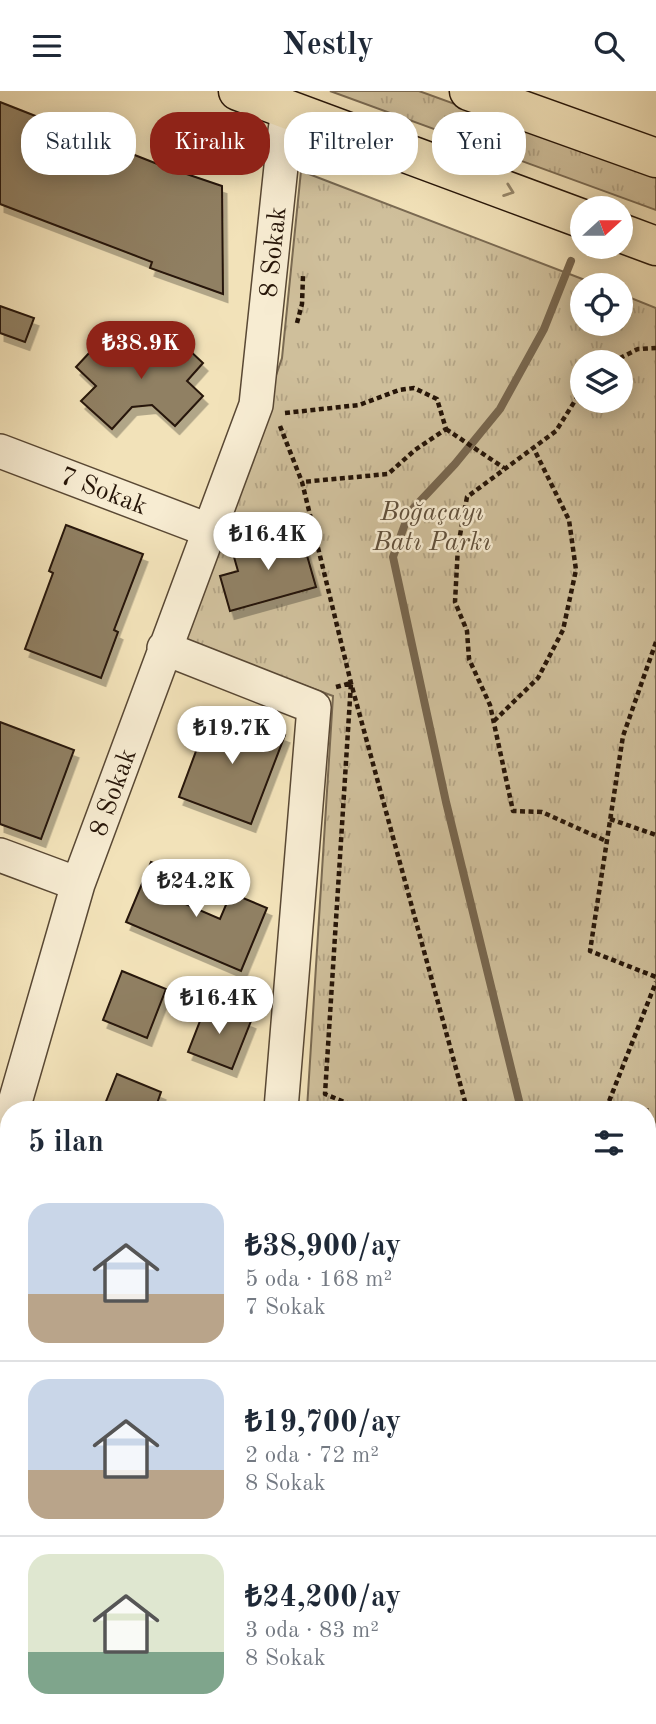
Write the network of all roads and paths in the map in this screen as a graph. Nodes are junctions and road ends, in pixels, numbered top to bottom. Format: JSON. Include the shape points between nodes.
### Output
{"nodes":[{"id":1,"x":238,"y":91,"type":"edge"},
{"id":2,"x":469,"y":91,"type":"edge"},
{"id":3,"x":288,"y":110,"type":"junction"},
{"id":4,"x":656,"y":158,"type":"edge"},
{"id":5,"x":570,"y":214,"type":"edge"},
{"id":6,"x":634,"y":238,"type":"edge"},
{"id":7,"x":656,"y":246,"type":"edge"},
{"id":8,"x":303,"y":264,"type":"dead end"},
{"id":9,"x":296,"y":328,"type":"dead end"},
{"id":10,"x":656,"y":348,"type":"edge"},
{"id":11,"x":633,"y":352,"type":"edge"},
{"id":12,"x":570,"y":409,"type":"edge"},
{"id":13,"x":275,"y":414,"type":"dead end"},
{"id":14,"x":280,"y":425,"type":"dead end"},
{"id":15,"x":446,"y":429,"type":"junction"},
{"id":16,"x":533,"y":447,"type":"junction"},
{"id":17,"x":0,"y":451,"type":"edge"},
{"id":18,"x":504,"y":468,"type":"junction"},
{"id":19,"x":302,"y":482,"type":"junction"},
{"id":20,"x":208,"y":530,"type":"junction"},
{"id":21,"x":656,"y":642,"type":"edge"},
{"id":22,"x":164,"y":648,"type":"junction"},
{"id":23,"x":326,"y":683,"type":"dead end"},
{"id":24,"x":351,"y":683,"type":"junction"},
{"id":25,"x":494,"y":722,"type":"junction"},
{"id":26,"x":610,"y":819,"type":"junction"},
{"id":27,"x":656,"y":835,"type":"edge"},
{"id":28,"x":606,"y":841,"type":"junction"},
{"id":29,"x":0,"y":855,"type":"edge"},
{"id":30,"x":78,"y":884,"type":"junction"},
{"id":31,"x":656,"y":979,"type":"edge"},
{"id":32,"x":15,"y":1101,"type":"edge"},
{"id":33,"x":282,"y":1101,"type":"edge"},
{"id":34,"x":342,"y":1101,"type":"edge"},
{"id":35,"x":465,"y":1101,"type":"edge"},
{"id":36,"x":609,"y":1101,"type":"edge"}],
"edges":[{"from":1,"to":3,"type":"main road"},
{"from":2,"to":4,"type":"main road"},
{"from":3,"to":5,"type":"main road","one_way":true},
{"from":3,"to":20,"type":"street","name":"8 Sokak","via":[[256,405]]},
{"from":6,"to":7,"type":"main road"},
{"from":8,"to":9,"type":"path"},
{"from":10,"to":11,"type":"path"},
{"from":12,"to":16,"type":"path","via":[[556,431]]},
{"from":13,"to":15,"type":"path","via":[[359,405],[414,389],[437,399]]},
{"from":14,"to":19,"type":"path"},
{"from":15,"to":18,"type":"path"},
{"from":15,"to":19,"type":"path","via":[[388,474]]},
{"from":16,"to":18,"type":"path"},
{"from":16,"to":25,"type":"path","via":[[569,520],[576,570],[563,631],[538,678]]},
{"from":17,"to":20,"type":"street","name":"7 Sokak"},
{"from":18,"to":25,"type":"path","via":[[467,496],[455,602],[467,631],[469,659]]},
{"from":19,"to":24,"type":"path"},
{"from":20,"to":22,"type":"street","name":"8 Sokak"},
{"from":21,"to":26,"type":"path","via":[[623,736]]},
{"from":22,"to":30,"type":"street","name":"8 Sokak"},
{"from":22,"to":33,"type":"street","via":[[314,707]]},
{"from":23,"to":24,"type":"path","via":[[338,688]]},
{"from":24,"to":34,"type":"path","via":[[325,1094]]},
{"from":24,"to":35,"type":"path"},
{"from":25,"to":28,"type":"path","via":[[513,811],[542,812]]},
{"from":26,"to":27,"type":"path"},
{"from":26,"to":28,"type":"path"},
{"from":28,"to":31,"type":"path","via":[[590,951]]},
{"from":29,"to":30,"type":"street"},
{"from":30,"to":32,"type":"street","name":"8 Sokak"},
{"from":31,"to":36,"type":"path"}]}
